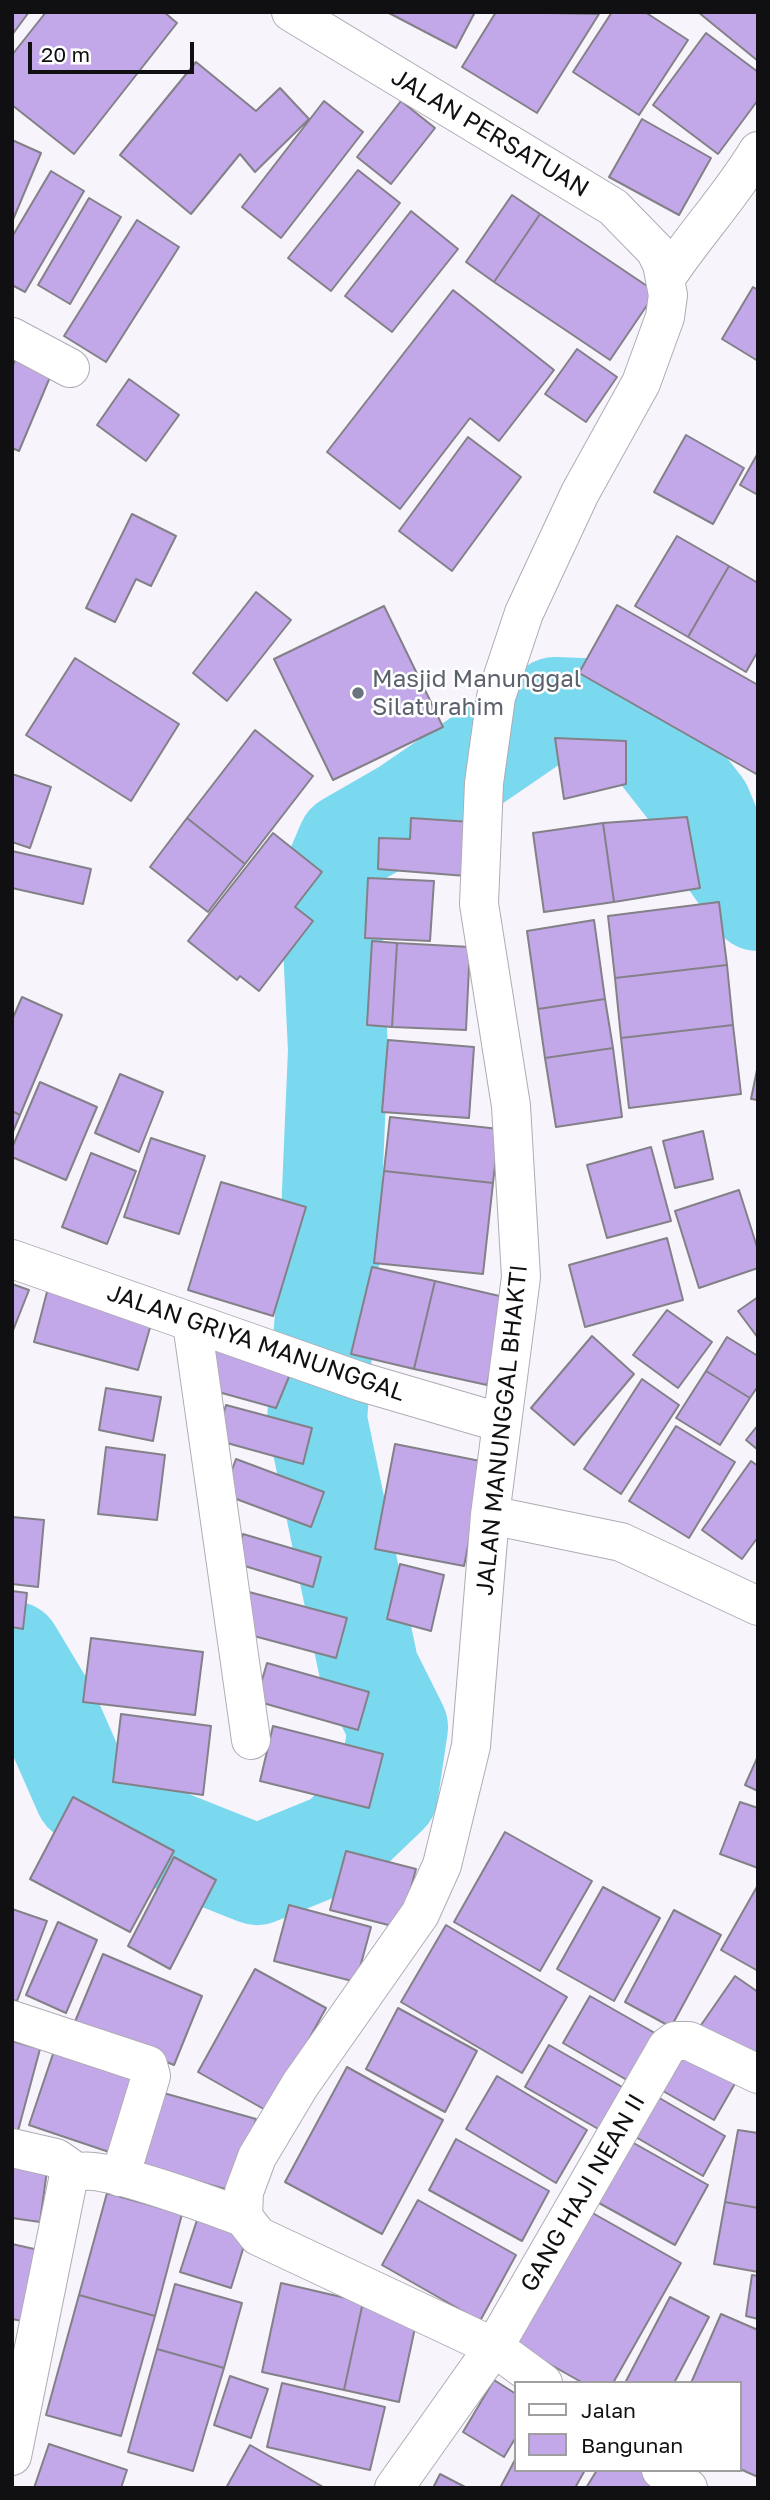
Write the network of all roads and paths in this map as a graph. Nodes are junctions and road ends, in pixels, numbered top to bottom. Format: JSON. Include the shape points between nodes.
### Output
{"nodes":[{"id":1,"x":291,"y":12,"type":"edge"},
{"id":2,"x":753,"y":170,"type":"edge"},
{"id":3,"x":666,"y":278,"type":"junction"},
{"id":4,"x":12,"y":337,"type":"edge"},
{"id":5,"x":70,"y":368,"type":"dead end"},
{"id":6,"x":12,"y":1259,"type":"edge"},
{"id":7,"x":192,"y":1323,"type":"junction"},
{"id":8,"x":502,"y":1423,"type":"junction"},
{"id":9,"x":490,"y":1515,"type":"junction"},
{"id":10,"x":758,"y":1606,"type":"edge"},
{"id":11,"x":251,"y":1740,"type":"dead end"},
{"id":12,"x":12,"y":2020,"type":"edge"},
{"id":13,"x":758,"y":2074,"type":"edge"},
{"id":14,"x":12,"y":2148,"type":"edge"},
{"id":15,"x":76,"y":2172,"type":"junction"},
{"id":16,"x":120,"y":2177,"type":"junction"},
{"id":17,"x":243,"y":2217,"type":"junction"},
{"id":18,"x":494,"y":2347,"type":"junction"},
{"id":19,"x":540,"y":2381,"type":"edge"},
{"id":20,"x":12,"y":2456,"type":"edge"},
{"id":21,"x":664,"y":2472,"type":"edge"},
{"id":22,"x":394,"y":2488,"type":"edge"},
{"id":23,"x":688,"y":2488,"type":"edge"}],
"edges":[{"from":1,"to":3,"type":"street","name":"JALAN PERSATUAN","via":[[613,207],[655,250]]},
{"from":2,"to":3,"type":"street","via":[[690,241]]},
{"from":3,"to":8,"type":"street","name":"JALAN MANUNGGAL BHAKTI","via":[[665,317],[646,370],[553,547],[524,613],[496,697],[484,783],[479,904],[511,1106],[522,1277]]},
{"from":4,"to":5,"type":"street"},
{"from":6,"to":7,"type":"street","name":"JALAN GRIYA MANUNGGAL"},
{"from":7,"to":8,"type":"street","name":"JALAN GRIYA MANUNGGAL","via":[[362,1382]]},
{"from":7,"to":11,"type":"street"},
{"from":8,"to":9,"type":"street","name":"JALAN MANUNGGAL BHAKTI"},
{"from":9,"to":10,"type":"street","via":[[621,1542]]},
{"from":9,"to":17,"type":"street","name":"JALAN MANUNGGAL BHAKTI","via":[[471,1746],[442,1865],[420,1914],[300,2085],[257,2158],[244,2192]]},
{"from":12,"to":16,"type":"street","via":[[148,2065],[151,2076]]},
{"from":13,"to":18,"type":"street","name":"GANG HAJI NEAN II","via":[[689,2041],[667,2047]]},
{"from":14,"to":15,"type":"street","via":[[56,2158]]},
{"from":15,"to":16,"type":"street"},
{"from":15,"to":20,"type":"street","via":[[64,2189]]},
{"from":16,"to":17,"type":"street"},
{"from":17,"to":18,"type":"street","via":[[258,2236]]},
{"from":18,"to":19,"type":"street"},
{"from":18,"to":22,"type":"street","name":"GANG HAJI NEAN II"},
{"from":21,"to":23,"type":"street"}]}
